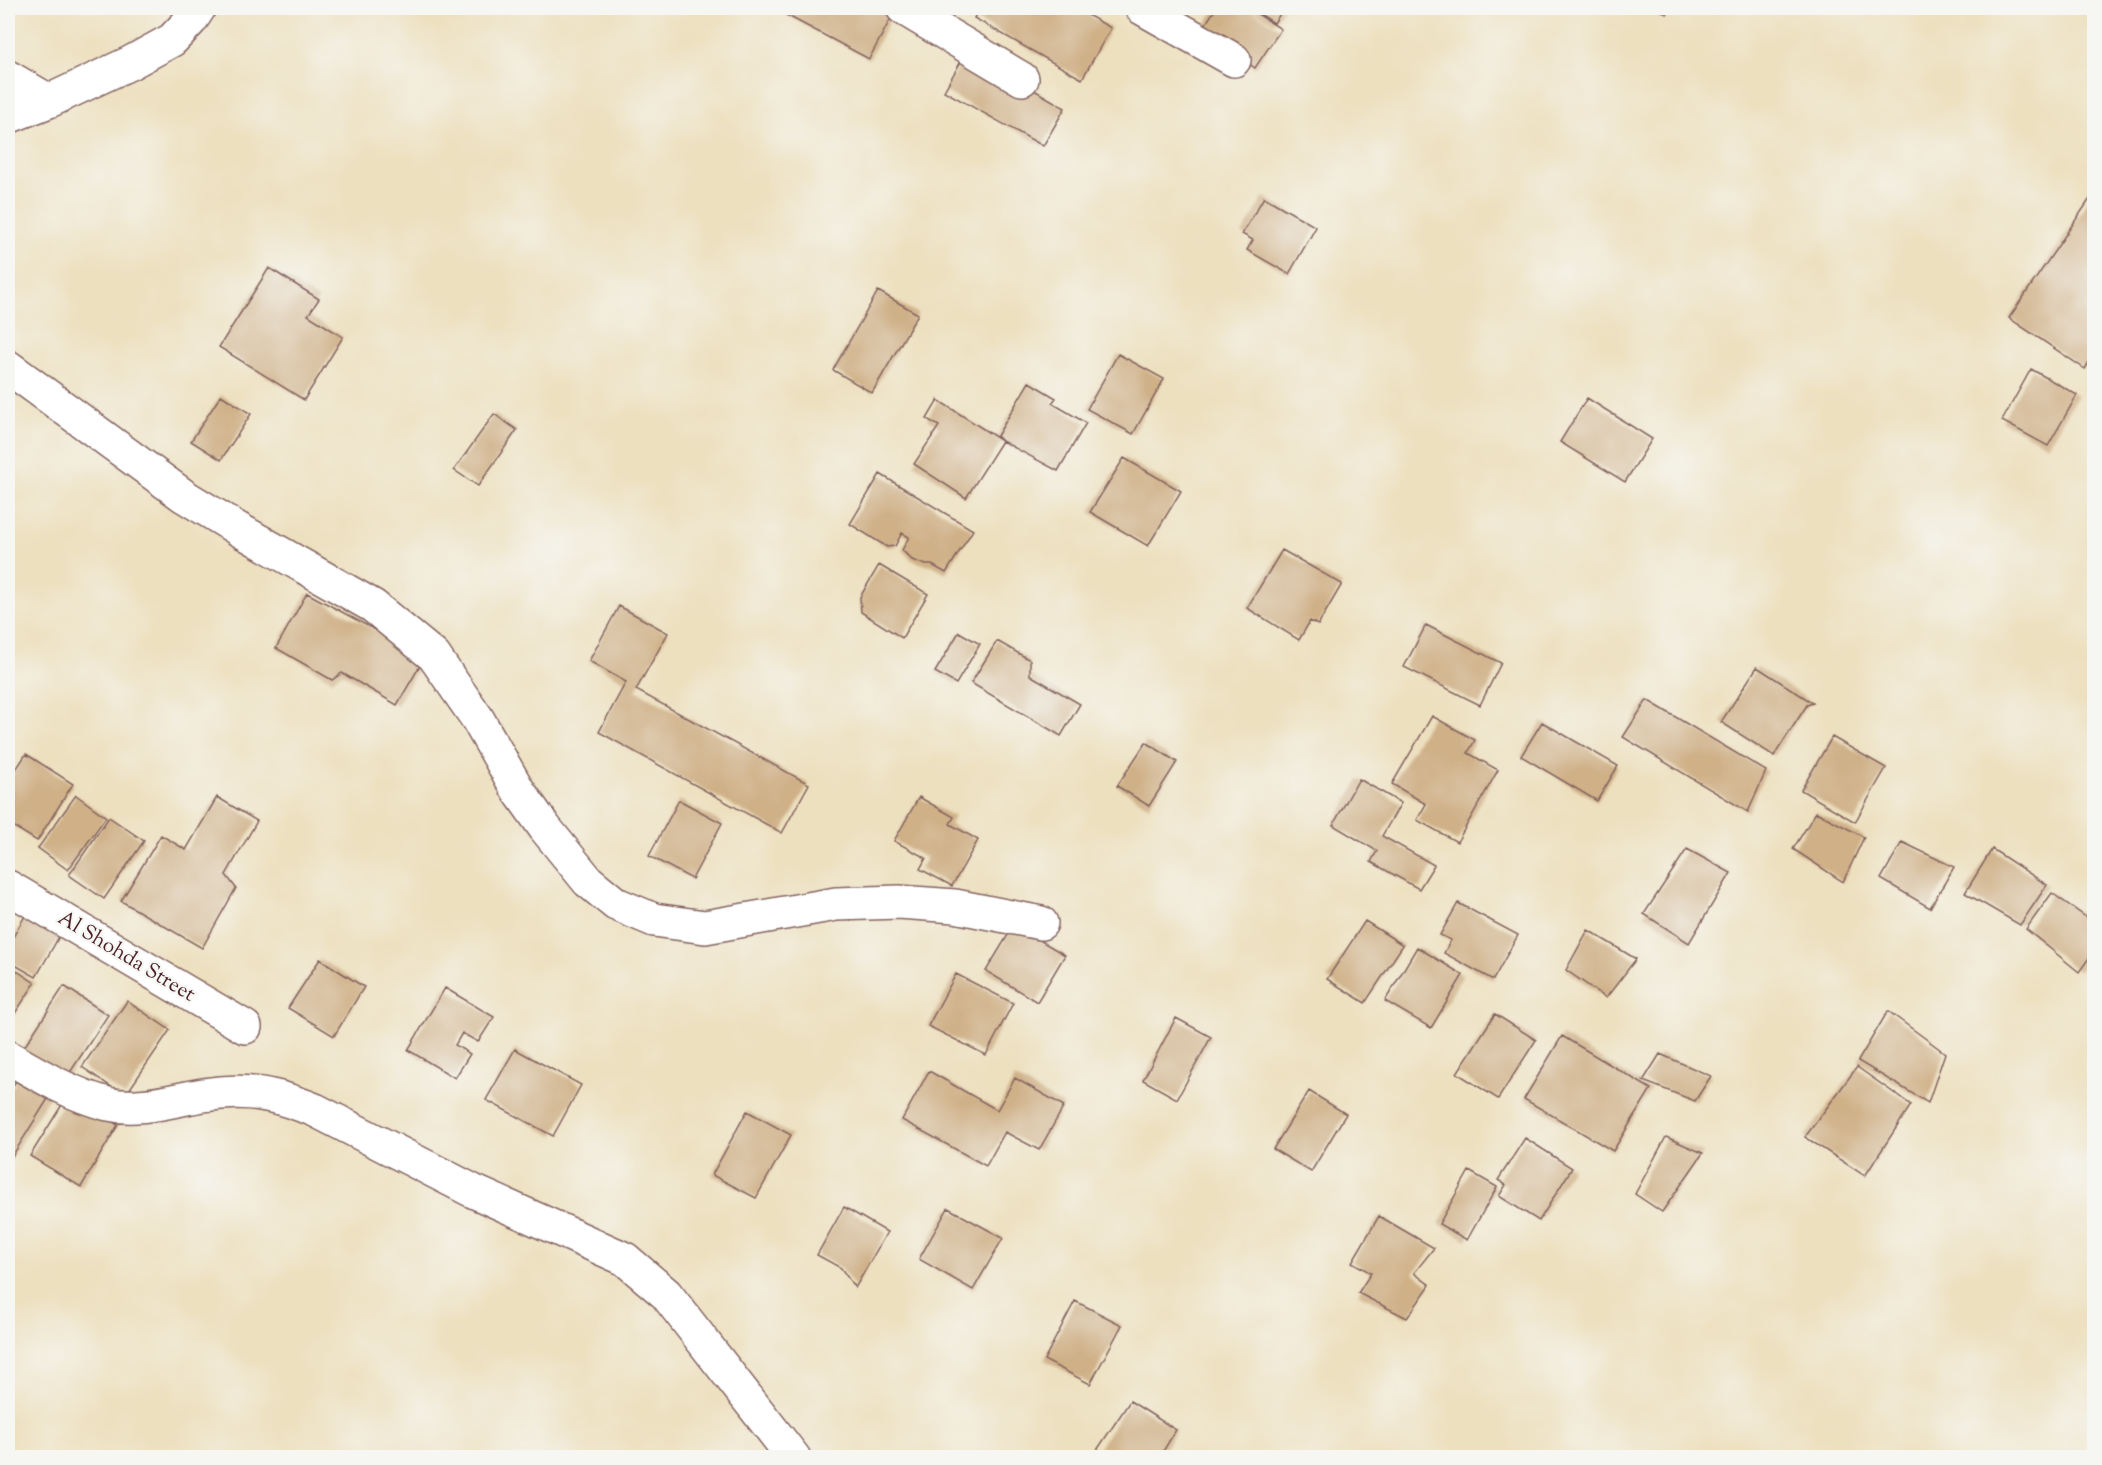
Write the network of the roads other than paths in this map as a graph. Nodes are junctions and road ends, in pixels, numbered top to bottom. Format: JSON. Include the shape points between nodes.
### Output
{"nodes":[{"id":1,"x":903,"y":8,"type":"edge"},
{"id":2,"x":1142,"y":8,"type":"edge"},
{"id":3,"x":186,"y":12,"type":"edge"},
{"id":4,"x":1234,"y":60,"type":"dead end"},
{"id":5,"x":8,"y":77,"type":"edge"},
{"id":6,"x":1022,"y":79,"type":"dead end"},
{"id":7,"x":49,"y":101,"type":"junction"},
{"id":8,"x":8,"y":117,"type":"edge"},
{"id":9,"x":8,"y":367,"type":"edge"},
{"id":10,"x":8,"y":887,"type":"edge"},
{"id":11,"x":1041,"y":923,"type":"dead end"},
{"id":12,"x":245,"y":1027,"type":"dead end"},
{"id":13,"x":8,"y":1057,"type":"edge"},
{"id":14,"x":794,"y":1458,"type":"edge"}],
"edges":[{"from":1,"to":6,"type":"street"},
{"from":2,"to":4,"type":"street"},
{"from":3,"to":7,"type":"street","via":[[172,40]]},
{"from":5,"to":7,"type":"street"},
{"from":7,"to":8,"type":"street"},
{"from":9,"to":11,"type":"street","via":[[184,496],[373,606],[434,656],[545,828],[588,881],[616,904],[654,920],[705,927],[836,904],[899,902],[954,906]]},
{"from":10,"to":12,"type":"street","name":"Al Shohda Street"},
{"from":13,"to":14,"type":"street","via":[[58,1085],[108,1104],[145,1106],[247,1091],[290,1100],[472,1191],[625,1259],[666,1294]]}]}
